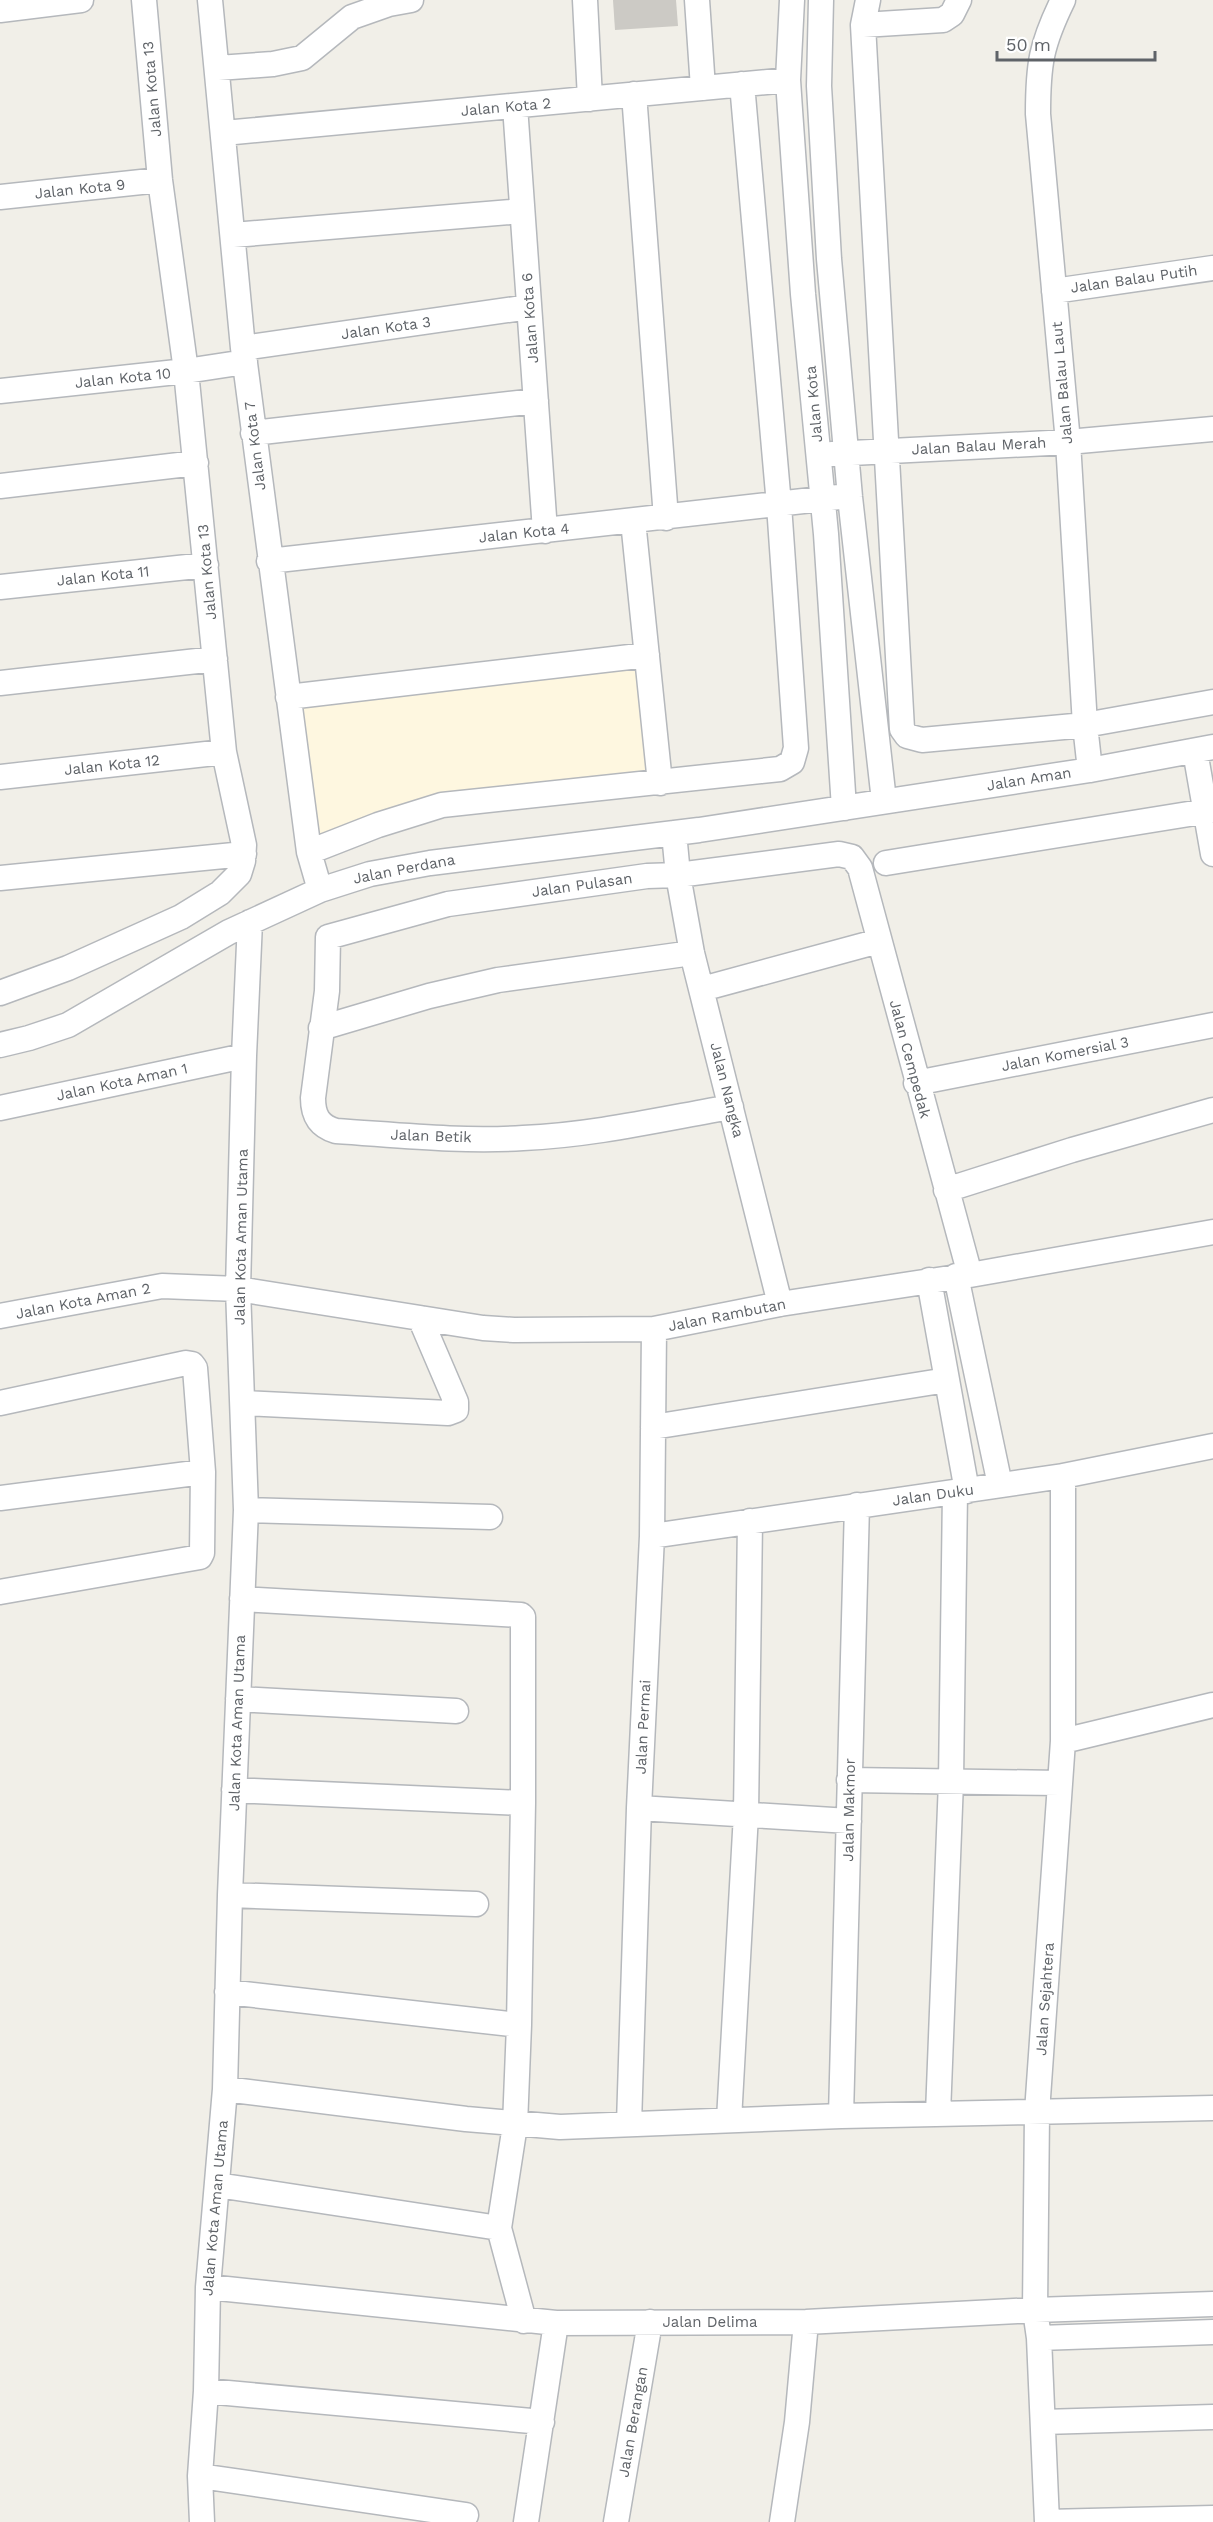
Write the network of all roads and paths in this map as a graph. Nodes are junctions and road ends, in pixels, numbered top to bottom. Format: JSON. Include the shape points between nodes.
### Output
{"nodes":[{"id":1,"x":81,"y":0,"type":"edge"},
{"id":2,"x":144,"y":0,"type":"edge"},
{"id":3,"x":210,"y":0,"type":"edge"},
{"id":4,"x":411,"y":0,"type":"edge"},
{"id":5,"x":585,"y":0,"type":"edge"},
{"id":6,"x":697,"y":0,"type":"edge"},
{"id":7,"x":792,"y":0,"type":"edge"},
{"id":8,"x":821,"y":0,"type":"edge"},
{"id":9,"x":868,"y":0,"type":"edge"},
{"id":10,"x":959,"y":0,"type":"edge"},
{"id":11,"x":1063,"y":0,"type":"edge"},
{"id":12,"x":0,"y":10,"type":"edge"},
{"id":13,"x":863,"y":25,"type":"junction"},
{"id":14,"x":218,"y":68,"type":"junction"},
{"id":15,"x":788,"y":80,"type":"junction"},
{"id":16,"x":742,"y":84,"type":"junction"},
{"id":17,"x":703,"y":88,"type":"junction"},
{"id":18,"x":634,"y":94,"type":"junction"},
{"id":19,"x":590,"y":99,"type":"junction"},
{"id":20,"x":514,"y":106,"type":"junction"},
{"id":21,"x":224,"y":133,"type":"junction"},
{"id":22,"x":160,"y":180,"type":"junction"},
{"id":23,"x":0,"y":197,"type":"edge"},
{"id":24,"x":522,"y":211,"type":"junction"},
{"id":25,"x":233,"y":235,"type":"junction"},
{"id":26,"x":1213,"y":268,"type":"edge"},
{"id":27,"x":1054,"y":291,"type":"junction"},
{"id":28,"x":529,"y":307,"type":"junction"},
{"id":29,"x":244,"y":355,"type":"junction"},
{"id":30,"x":186,"y":371,"type":"junction"},
{"id":31,"x":0,"y":391,"type":"edge"},
{"id":32,"x":536,"y":401,"type":"junction"},
{"id":33,"x":1213,"y":429,"type":"edge"},
{"id":34,"x":253,"y":433,"type":"junction"},
{"id":35,"x":1068,"y":442,"type":"junction"},
{"id":36,"x":888,"y":450,"type":"junction"},
{"id":37,"x":846,"y":453,"type":"junction"},
{"id":38,"x":818,"y":456,"type":"junction"},
{"id":39,"x":196,"y":463,"type":"junction"},
{"id":40,"x":0,"y":486,"type":"edge"},
{"id":41,"x":850,"y":497,"type":"junction"},
{"id":42,"x":823,"y":499,"type":"junction"},
{"id":43,"x":779,"y":505,"type":"junction"},
{"id":44,"x":666,"y":518,"type":"junction"},
{"id":45,"x":633,"y":521,"type":"junction"},
{"id":46,"x":545,"y":531,"type":"junction"},
{"id":47,"x":269,"y":561,"type":"junction"},
{"id":48,"x":206,"y":565,"type":"junction"},
{"id":49,"x":0,"y":587,"type":"edge"},
{"id":50,"x":647,"y":655,"type":"junction"},
{"id":51,"x":215,"y":659,"type":"junction"},
{"id":52,"x":0,"y":683,"type":"edge"},
{"id":53,"x":288,"y":697,"type":"junction"},
{"id":54,"x":1213,"y":702,"type":"edge"},
{"id":55,"x":1085,"y":725,"type":"junction"},
{"id":56,"x":1204,"y":749,"type":"edge"},
{"id":57,"x":224,"y":752,"type":"junction"},
{"id":58,"x":1090,"y":770,"type":"junction"},
{"id":59,"x":0,"y":777,"type":"edge"},
{"id":60,"x":660,"y":783,"type":"junction"},
{"id":61,"x":884,"y":801,"type":"junction"},
{"id":62,"x":844,"y":808,"type":"junction"},
{"id":63,"x":1209,"y":811,"type":"edge"},
{"id":64,"x":674,"y":833,"type":"junction"},
{"id":65,"x":309,"y":852,"type":"junction"},
{"id":66,"x":244,"y":854,"type":"junction"},
{"id":67,"x":839,"y":854,"type":"joint"},
{"id":68,"x":1213,"y":854,"type":"edge"},
{"id":69,"x":886,"y":862,"type":"dead end"},
{"id":70,"x":678,"y":875,"type":"junction"},
{"id":71,"x":0,"y":878,"type":"edge"},
{"id":72,"x":320,"y":890,"type":"junction"},
{"id":73,"x":250,"y":922,"type":"junction"},
{"id":74,"x":328,"y":936,"type":"joint"},
{"id":75,"x":879,"y":941,"type":"junction"},
{"id":76,"x":692,"y":953,"type":"junction"},
{"id":77,"x":702,"y":989,"type":"junction"},
{"id":78,"x":0,"y":993,"type":"edge"},
{"id":79,"x":1213,"y":1025,"type":"edge"},
{"id":80,"x":321,"y":1028,"type":"junction"},
{"id":81,"x":0,"y":1045,"type":"edge"},
{"id":82,"x":244,"y":1056,"type":"junction"},
{"id":83,"x":916,"y":1083,"type":"junction"},
{"id":84,"x":731,"y":1107,"type":"junction"},
{"id":85,"x":0,"y":1108,"type":"edge"},
{"id":86,"x":1213,"y":1110,"type":"edge"},
{"id":87,"x":946,"y":1190,"type":"junction"},
{"id":88,"x":1213,"y":1232,"type":"edge"},
{"id":89,"x":963,"y":1276,"type":"junction"},
{"id":90,"x":928,"y":1280,"type":"junction"},
{"id":91,"x":238,"y":1289,"type":"junction"},
{"id":92,"x":780,"y":1304,"type":"junction"},
{"id":93,"x":0,"y":1316,"type":"edge"},
{"id":94,"x":420,"y":1318,"type":"junction"},
{"id":95,"x":654,"y":1329,"type":"junction"},
{"id":96,"x":947,"y":1380,"type":"junction"},
{"id":97,"x":0,"y":1403,"type":"edge"},
{"id":98,"x":243,"y":1403,"type":"junction"},
{"id":99,"x":653,"y":1427,"type":"junction"},
{"id":100,"x":1213,"y":1446,"type":"edge"},
{"id":101,"x":203,"y":1472,"type":"junction"},
{"id":102,"x":1063,"y":1476,"type":"junction"},
{"id":103,"x":1000,"y":1485,"type":"junction"},
{"id":104,"x":962,"y":1492,"type":"junction"},
{"id":105,"x":0,"y":1498,"type":"edge"},
{"id":106,"x":857,"y":1505,"type":"junction"},
{"id":107,"x":246,"y":1510,"type":"junction"},
{"id":108,"x":490,"y":1517,"type":"dead end"},
{"id":109,"x":750,"y":1521,"type":"junction"},
{"id":110,"x":652,"y":1536,"type":"junction"},
{"id":111,"x":0,"y":1592,"type":"edge"},
{"id":112,"x":242,"y":1599,"type":"junction"},
{"id":113,"x":238,"y":1700,"type":"junction"},
{"id":114,"x":1213,"y":1705,"type":"edge"},
{"id":115,"x":456,"y":1711,"type":"dead end"},
{"id":116,"x":1063,"y":1741,"type":"junction"},
{"id":117,"x":849,"y":1780,"type":"junction"},
{"id":118,"x":951,"y":1781,"type":"junction"},
{"id":119,"x":1060,"y":1783,"type":"junction"},
{"id":120,"x":234,"y":1790,"type":"junction"},
{"id":121,"x":523,"y":1803,"type":"junction"},
{"id":122,"x":639,"y":1808,"type":"junction"},
{"id":123,"x":746,"y":1814,"type":"junction"},
{"id":124,"x":849,"y":1821,"type":"junction"},
{"id":125,"x":230,"y":1895,"type":"junction"},
{"id":126,"x":476,"y":1904,"type":"dead end"},
{"id":127,"x":227,"y":1992,"type":"junction"},
{"id":128,"x":519,"y":2025,"type":"junction"},
{"id":129,"x":225,"y":2089,"type":"junction"},
{"id":130,"x":1213,"y":2108,"type":"edge"},
{"id":131,"x":1037,"y":2112,"type":"junction"},
{"id":132,"x":938,"y":2114,"type":"junction"},
{"id":133,"x":841,"y":2116,"type":"junction"},
{"id":134,"x":729,"y":2120,"type":"junction"},
{"id":135,"x":629,"y":2124,"type":"junction"},
{"id":136,"x":515,"y":2125,"type":"junction"},
{"id":137,"x":217,"y":2185,"type":"junction"},
{"id":138,"x":499,"y":2228,"type":"junction"},
{"id":139,"x":208,"y":2287,"type":"junction"},
{"id":140,"x":1213,"y":2304,"type":"edge"},
{"id":141,"x":1035,"y":2310,"type":"junction"},
{"id":142,"x":524,"y":2321,"type":"junction"},
{"id":143,"x":650,"y":2322,"type":"junction"},
{"id":144,"x":806,"y":2322,"type":"junction"},
{"id":145,"x":556,"y":2323,"type":"junction"},
{"id":146,"x":1213,"y":2332,"type":"edge"},
{"id":147,"x":1039,"y":2338,"type":"junction"},
{"id":148,"x":206,"y":2391,"type":"junction"},
{"id":149,"x":1213,"y":2417,"type":"edge"},
{"id":150,"x":542,"y":2422,"type":"junction"},
{"id":151,"x":1043,"y":2422,"type":"junction"},
{"id":152,"x":200,"y":2476,"type":"junction"},
{"id":153,"x":466,"y":2515,"type":"dead end"},
{"id":154,"x":1213,"y":2517,"type":"edge"},
{"id":155,"x":202,"y":2522,"type":"edge"},
{"id":156,"x":526,"y":2522,"type":"edge"},
{"id":157,"x":616,"y":2522,"type":"edge"},
{"id":158,"x":782,"y":2522,"type":"edge"},
{"id":159,"x":1047,"y":2522,"type":"edge"}],
"edges":[{"from":1,"to":12,"type":"street"},
{"from":2,"to":22,"type":"street","name":"Jalan Kota 13"},
{"from":3,"to":14,"type":"street","name":"Jalan Kota 7"},
{"from":4,"to":14,"type":"street","via":[[352,17],[302,58]]},
{"from":5,"to":19,"type":"street"},
{"from":6,"to":17,"type":"street"},
{"from":7,"to":15,"type":"street","name":"Jalan Kota"},
{"from":8,"to":37,"type":"street","name":"Jalan Kota","via":[[819,86],[825,201]]},
{"from":9,"to":13,"type":"street"},
{"from":10,"to":13,"type":"street","via":[[952,14],[943,20]]},
{"from":11,"to":27,"type":"street","name":"Jalan Balau Laut","via":[[1042,48],[1038,79]]},
{"from":13,"to":36,"type":"street"},
{"from":14,"to":21,"type":"street","name":"Jalan Kota 7"},
{"from":15,"to":16,"type":"street","name":"Jalan Kota 2"},
{"from":15,"to":38,"type":"street","name":"Jalan Kota"},
{"from":16,"to":17,"type":"street","name":"Jalan Kota 2"},
{"from":16,"to":43,"type":"street"},
{"from":17,"to":18,"type":"street","name":"Jalan Kota 2"},
{"from":18,"to":19,"type":"street","name":"Jalan Kota 2"},
{"from":18,"to":44,"type":"street"},
{"from":19,"to":20,"type":"street","name":"Jalan Kota 2"},
{"from":20,"to":21,"type":"street","name":"Jalan Kota 2"},
{"from":20,"to":24,"type":"street","name":"Jalan Kota 6"},
{"from":21,"to":25,"type":"street","name":"Jalan Kota 7"},
{"from":22,"to":23,"type":"street","name":"Jalan Kota 9"},
{"from":22,"to":30,"type":"street","name":"Jalan Kota 13"},
{"from":24,"to":25,"type":"street"},
{"from":24,"to":28,"type":"street","name":"Jalan Kota 6"},
{"from":25,"to":29,"type":"street","name":"Jalan Kota 7"},
{"from":26,"to":27,"type":"street","name":"Jalan Balau Putih"},
{"from":27,"to":35,"type":"street","name":"Jalan Balau Laut"},
{"from":28,"to":29,"type":"street","name":"Jalan Kota 3"},
{"from":28,"to":32,"type":"street","name":"Jalan Kota 6"},
{"from":29,"to":30,"type":"street","name":"Jalan Kota 10"},
{"from":29,"to":34,"type":"street","name":"Jalan Kota 7"},
{"from":30,"to":31,"type":"street","name":"Jalan Kota 10"},
{"from":30,"to":39,"type":"street","name":"Jalan Kota 13"},
{"from":32,"to":34,"type":"street"},
{"from":32,"to":46,"type":"street","name":"Jalan Kota 6"},
{"from":33,"to":35,"type":"street","name":"Jalan Balau Merah"},
{"from":34,"to":47,"type":"street","name":"Jalan Kota 7"},
{"from":35,"to":36,"type":"street","name":"Jalan Balau Merah"},
{"from":35,"to":55,"type":"street","name":"Jalan Balau Laut"},
{"from":36,"to":37,"type":"street","name":"Jalan Balau Merah"},
{"from":36,"to":55,"type":"street","via":[[902,729],[922,740]]},
{"from":37,"to":38,"type":"street","name":"Jalan Balau Merah"},
{"from":37,"to":41,"type":"street","name":"Jalan Kota"},
{"from":38,"to":42,"type":"street","name":"Jalan Kota"},
{"from":39,"to":40,"type":"street"},
{"from":39,"to":48,"type":"street","name":"Jalan Kota 13"},
{"from":41,"to":42,"type":"street","name":"Jalan Kota 4"},
{"from":41,"to":61,"type":"street","name":"Jalan Kota"},
{"from":42,"to":43,"type":"street","name":"Jalan Kota 4"},
{"from":42,"to":62,"type":"street","name":"Jalan Kota"},
{"from":43,"to":44,"type":"street","name":"Jalan Kota 4"},
{"from":43,"to":60,"type":"street","via":[[795,756],[787,767],[780,769]]},
{"from":44,"to":45,"type":"street","name":"Jalan Kota 4"},
{"from":45,"to":46,"type":"street","name":"Jalan Kota 4"},
{"from":45,"to":50,"type":"street"},
{"from":46,"to":47,"type":"street","name":"Jalan Kota 4"},
{"from":47,"to":53,"type":"street","name":"Jalan Kota 7"},
{"from":48,"to":49,"type":"street","name":"Jalan Kota 11"},
{"from":48,"to":51,"type":"street","name":"Jalan Kota 13"},
{"from":50,"to":53,"type":"street"},
{"from":50,"to":60,"type":"street"},
{"from":51,"to":52,"type":"street"},
{"from":51,"to":57,"type":"street","name":"Jalan Kota 13"},
{"from":53,"to":65,"type":"street","name":"Jalan Kota 7"},
{"from":54,"to":55,"type":"street"},
{"from":55,"to":58,"type":"street","name":"Jalan Balau Laut"},
{"from":56,"to":58,"type":"street","name":"Jalan Aman"},
{"from":56,"to":63,"type":"street"},
{"from":57,"to":59,"type":"street","name":"Jalan Kota 12"},
{"from":57,"to":66,"type":"street","name":"Jalan Kota 13"},
{"from":58,"to":61,"type":"street","name":"Jalan Aman"},
{"from":60,"to":65,"type":"street","via":[[442,805]]},
{"from":61,"to":62,"type":"street","name":"Jalan Aman"},
{"from":62,"to":64,"type":"street","name":"Jalan Perdana"},
{"from":63,"to":68,"type":"street"},
{"from":63,"to":69,"type":"street"},
{"from":64,"to":70,"type":"street","name":"Jalan Nangka"},
{"from":64,"to":72,"type":"street","name":"Jalan Perdana","via":[[430,863],[370,874]]},
{"from":65,"to":72,"type":"street","name":"Jalan Kota 7"},
{"from":66,"to":71,"type":"street"},
{"from":66,"to":78,"type":"street","via":[[239,874],[220,893],[181,916],[68,968]]},
{"from":67,"to":70,"type":"street","name":"Jalan Pulasan"},
{"from":67,"to":75,"type":"street","name":"Jalan Cempedak","via":[[852,857],[860,868]]},
{"from":70,"to":74,"type":"street","name":"Jalan Pulasan","via":[[448,904]]},
{"from":70,"to":76,"type":"street","name":"Jalan Nangka"},
{"from":72,"to":73,"type":"street","name":"Jalan Perdana"},
{"from":73,"to":81,"type":"street","name":"Jalan Perdana","via":[[68,1024]]},
{"from":73,"to":82,"type":"street","name":"Jalan Kota Aman Utama"},
{"from":74,"to":80,"type":"street","name":"Jalan Betik","via":[[327,991]]},
{"from":75,"to":77,"type":"street"},
{"from":75,"to":83,"type":"street","name":"Jalan Cempedak"},
{"from":76,"to":77,"type":"street","name":"Jalan Nangka"},
{"from":76,"to":80,"type":"street","via":[[498,980]]},
{"from":77,"to":84,"type":"street","name":"Jalan Nangka"},
{"from":79,"to":83,"type":"street","name":"Jalan Komersial 3"},
{"from":80,"to":84,"type":"street","name":"Jalan Betik","via":[[313,1105],[320,1123],[336,1131],[523,1138],[605,1130]]},
{"from":82,"to":85,"type":"street","name":"Jalan Kota Aman 1"},
{"from":82,"to":91,"type":"street","name":"Jalan Kota Aman Utama"},
{"from":83,"to":87,"type":"street","name":"Jalan Cempedak"},
{"from":84,"to":92,"type":"street","name":"Jalan Nangka"},
{"from":86,"to":87,"type":"street"},
{"from":87,"to":89,"type":"street","name":"Jalan Cempedak"},
{"from":88,"to":89,"type":"street","name":"Jalan Rambutan"},
{"from":89,"to":90,"type":"street","name":"Jalan Rambutan"},
{"from":89,"to":103,"type":"street","name":"Jalan Cempedak"},
{"from":90,"to":92,"type":"street","name":"Jalan Rambutan"},
{"from":90,"to":96,"type":"street"},
{"from":91,"to":93,"type":"street","name":"Jalan Kota Aman 2","via":[[162,1286]]},
{"from":91,"to":94,"type":"street","name":"Jalan Rambutan"},
{"from":91,"to":98,"type":"street","name":"Jalan Kota Aman Utama"},
{"from":92,"to":95,"type":"street","name":"Jalan Rambutan"},
{"from":94,"to":95,"type":"street","name":"Jalan Rambutan","via":[[514,1330]]},
{"from":94,"to":98,"type":"street","via":[[456,1410],[448,1413]]},
{"from":95,"to":99,"type":"street","name":"Jalan Permai"},
{"from":96,"to":99,"type":"street"},
{"from":96,"to":104,"type":"street"},
{"from":97,"to":101,"type":"street","via":[[192,1364]]},
{"from":98,"to":107,"type":"street","name":"Jalan Kota Aman Utama"},
{"from":99,"to":110,"type":"street","name":"Jalan Permai"},
{"from":100,"to":102,"type":"street","name":"Jalan Duku"},
{"from":101,"to":105,"type":"street"},
{"from":101,"to":111,"type":"street","via":[[200,1557]]},
{"from":102,"to":103,"type":"street","name":"Jalan Duku"},
{"from":102,"to":116,"type":"street","name":"Jalan Sejahtera"},
{"from":103,"to":104,"type":"street","name":"Jalan Duku"},
{"from":104,"to":106,"type":"street","name":"Jalan Duku"},
{"from":104,"to":118,"type":"street"},
{"from":106,"to":109,"type":"street","name":"Jalan Duku"},
{"from":106,"to":117,"type":"street","name":"Jalan Makmor"},
{"from":107,"to":108,"type":"street"},
{"from":107,"to":112,"type":"street","name":"Jalan Kota Aman Utama"},
{"from":109,"to":110,"type":"street","name":"Jalan Duku"},
{"from":109,"to":123,"type":"street"},
{"from":110,"to":122,"type":"street","name":"Jalan Permai"},
{"from":112,"to":113,"type":"street","name":"Jalan Kota Aman Utama"},
{"from":112,"to":121,"type":"street","via":[[521,1615]]},
{"from":113,"to":115,"type":"street"},
{"from":113,"to":120,"type":"street","name":"Jalan Kota Aman Utama"},
{"from":114,"to":116,"type":"street"},
{"from":116,"to":119,"type":"street","name":"Jalan Sejahtera"},
{"from":117,"to":118,"type":"street"},
{"from":117,"to":124,"type":"street","name":"Jalan Makmor"},
{"from":118,"to":119,"type":"street"},
{"from":118,"to":132,"type":"street"},
{"from":119,"to":131,"type":"street","name":"Jalan Sejahtera"},
{"from":120,"to":121,"type":"street"},
{"from":120,"to":125,"type":"street","name":"Jalan Kota Aman Utama"},
{"from":121,"to":128,"type":"street"},
{"from":122,"to":123,"type":"street"},
{"from":122,"to":135,"type":"street","name":"Jalan Permai"},
{"from":123,"to":124,"type":"street"},
{"from":123,"to":134,"type":"street"},
{"from":124,"to":133,"type":"street","name":"Jalan Makmor"},
{"from":125,"to":126,"type":"street"},
{"from":125,"to":127,"type":"street","name":"Jalan Kota Aman Utama"},
{"from":127,"to":128,"type":"street"},
{"from":127,"to":129,"type":"street","name":"Jalan Kota Aman Utama"},
{"from":128,"to":136,"type":"street"},
{"from":129,"to":136,"type":"street"},
{"from":129,"to":137,"type":"street","name":"Jalan Kota Aman Utama"},
{"from":130,"to":131,"type":"street"},
{"from":131,"to":132,"type":"street"},
{"from":131,"to":141,"type":"street","name":"Jalan Sejahtera"},
{"from":132,"to":133,"type":"street"},
{"from":133,"to":134,"type":"street"},
{"from":134,"to":135,"type":"street"},
{"from":135,"to":136,"type":"street"},
{"from":136,"to":138,"type":"street"},
{"from":137,"to":138,"type":"street"},
{"from":137,"to":139,"type":"street","name":"Jalan Kota Aman Utama"},
{"from":138,"to":142,"type":"street"},
{"from":139,"to":142,"type":"street","name":"Jalan Delima"},
{"from":139,"to":148,"type":"street","name":"Jalan Kota Aman Utama"},
{"from":140,"to":141,"type":"street","name":"Jalan Delima"},
{"from":141,"to":144,"type":"street","name":"Jalan Delima"},
{"from":141,"to":147,"type":"street","name":"Jalan Sejahtera"},
{"from":142,"to":145,"type":"street","name":"Jalan Delima"},
{"from":143,"to":144,"type":"street","name":"Jalan Delima"},
{"from":143,"to":145,"type":"street","name":"Jalan Delima"},
{"from":143,"to":157,"type":"street","name":"Jalan Berangan"},
{"from":144,"to":158,"type":"street"},
{"from":145,"to":150,"type":"street"},
{"from":146,"to":147,"type":"street"},
{"from":147,"to":151,"type":"street","name":"Jalan Sejahtera"},
{"from":148,"to":150,"type":"street"},
{"from":148,"to":152,"type":"street","name":"Jalan Kota Aman Utama"},
{"from":149,"to":151,"type":"street"},
{"from":150,"to":156,"type":"street"},
{"from":151,"to":159,"type":"street","name":"Jalan Sejahtera"},
{"from":152,"to":153,"type":"street"},
{"from":152,"to":155,"type":"street","name":"Jalan Kota Aman Utama"},
{"from":154,"to":159,"type":"street"}]}
